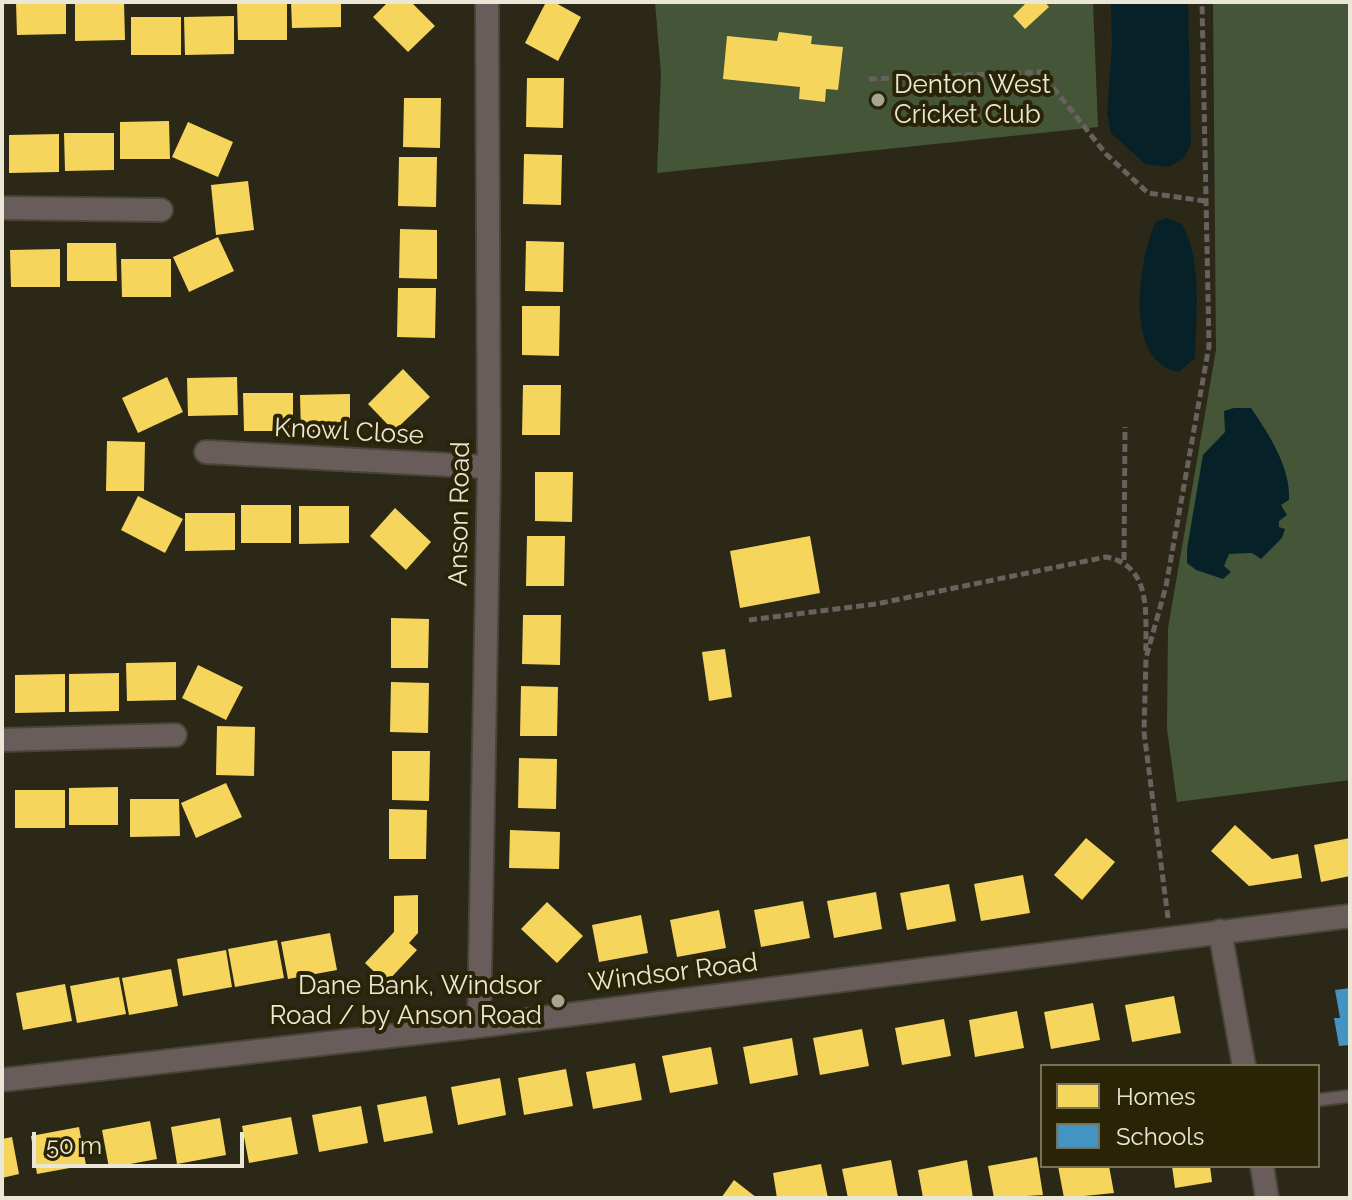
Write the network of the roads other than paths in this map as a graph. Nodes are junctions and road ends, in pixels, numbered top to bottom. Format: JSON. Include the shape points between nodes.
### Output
{"nodes":[{"id":1,"x":487,"y":2,"type":"edge"},
{"id":2,"x":2,"y":208,"type":"edge"},
{"id":3,"x":161,"y":210,"type":"dead end"},
{"id":4,"x":206,"y":452,"type":"dead end"},
{"id":5,"x":489,"y":467,"type":"junction"},
{"id":6,"x":175,"y":735,"type":"dead end"},
{"id":7,"x":2,"y":740,"type":"edge"},
{"id":8,"x":1350,"y":916,"type":"edge"},
{"id":9,"x":1220,"y":931,"type":"junction"},
{"id":10,"x":479,"y":1026,"type":"junction"},
{"id":11,"x":1244,"y":1064,"type":"edge"},
{"id":12,"x":2,"y":1080,"type":"edge"},
{"id":13,"x":1350,"y":1096,"type":"edge"},
{"id":14,"x":1320,"y":1100,"type":"edge"},
{"id":15,"x":1262,"y":1168,"type":"edge"},
{"id":16,"x":1267,"y":1198,"type":"edge"}],
"edges":[{"from":1,"to":5,"type":"street","name":"Anson Road"},
{"from":2,"to":3,"type":"street"},
{"from":4,"to":5,"type":"street","name":"Knowl Close"},
{"from":5,"to":10,"type":"street","name":"Anson Road"},
{"from":6,"to":7,"type":"street"},
{"from":8,"to":9,"type":"street","name":"Windsor Road"},
{"from":9,"to":10,"type":"street","name":"Windsor Road"},
{"from":9,"to":11,"type":"street"},
{"from":10,"to":12,"type":"street","name":"Windsor Road"},
{"from":13,"to":14,"type":"lane"},
{"from":15,"to":16,"type":"street"}]}
